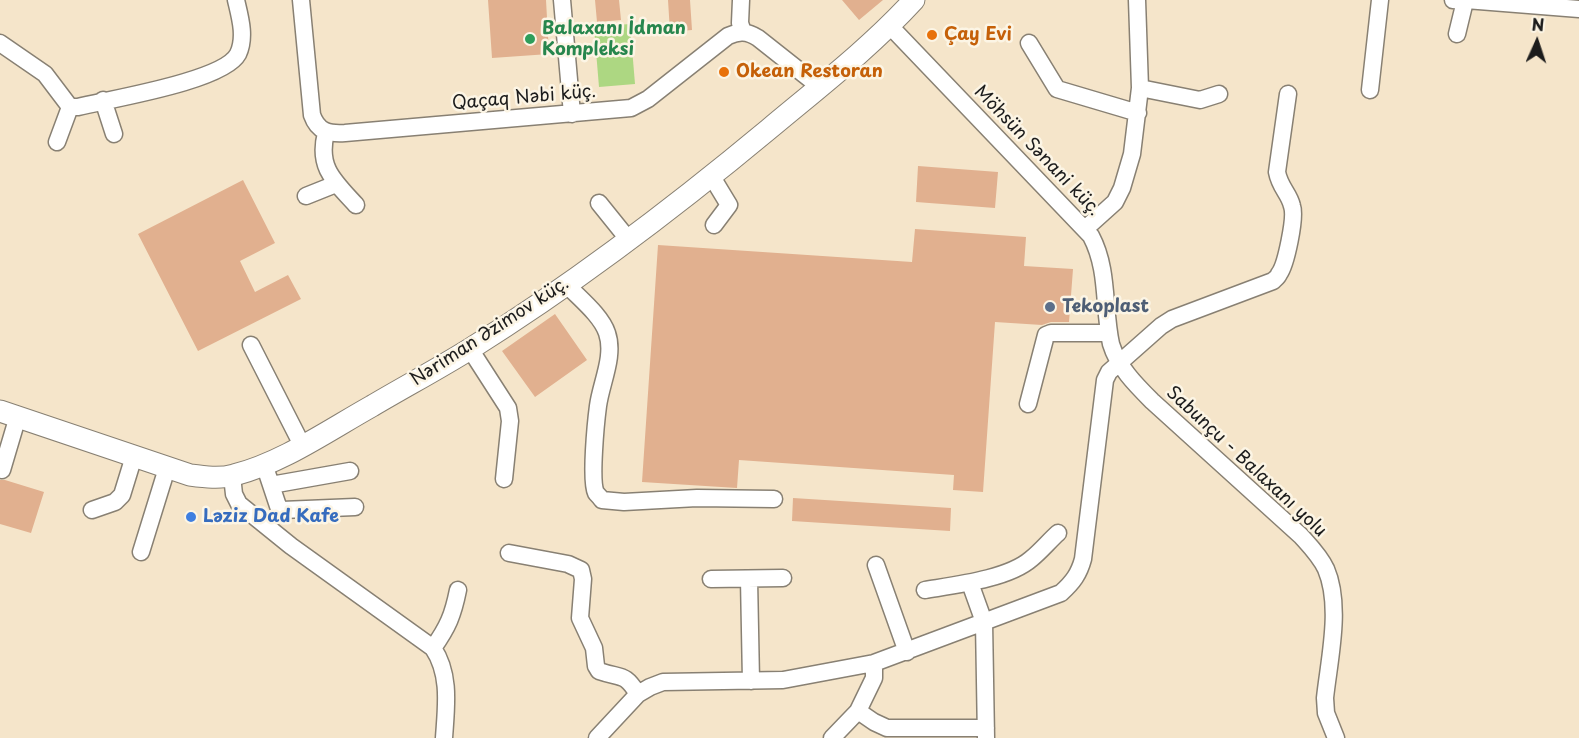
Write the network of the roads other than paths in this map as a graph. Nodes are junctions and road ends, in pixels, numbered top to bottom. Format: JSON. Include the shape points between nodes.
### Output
{"nodes":[{"id":1,"x":236,"y":0,"type":"edge"},
{"id":2,"x":301,"y":0,"type":"edge"},
{"id":3,"x":561,"y":0,"type":"edge"},
{"id":4,"x":741,"y":0,"type":"edge"},
{"id":5,"x":914,"y":0,"type":"edge"},
{"id":6,"x":1137,"y":0,"type":"edge"},
{"id":7,"x":1380,"y":0,"type":"edge"},
{"id":8,"x":1461,"y":0,"type":"edge"},
{"id":9,"x":1579,"y":9,"type":"edge"},
{"id":10,"x":889,"y":25,"type":"junction"},
{"id":11,"x":743,"y":32,"type":"junction"},
{"id":12,"x":1457,"y":34,"type":"dead end"},
{"id":13,"x":0,"y":43,"type":"edge"},
{"id":14,"x":1029,"y":43,"type":"dead end"},
{"id":15,"x":819,"y":87,"type":"junction"},
{"id":16,"x":1140,"y":88,"type":"junction"},
{"id":17,"x":1370,"y":90,"type":"dead end"},
{"id":18,"x":1219,"y":94,"type":"dead end"},
{"id":19,"x":1288,"y":94,"type":"dead end"},
{"id":20,"x":103,"y":100,"type":"junction"},
{"id":21,"x":70,"y":107,"type":"junction"},
{"id":22,"x":1138,"y":113,"type":"junction"},
{"id":23,"x":572,"y":114,"type":"junction"},
{"id":24,"x":326,"y":133,"type":"junction"},
{"id":25,"x":114,"y":134,"type":"dead end"},
{"id":26,"x":57,"y":142,"type":"dead end"},
{"id":27,"x":712,"y":177,"type":"junction"},
{"id":28,"x":336,"y":184,"type":"junction"},
{"id":29,"x":306,"y":196,"type":"dead end"},
{"id":30,"x":599,"y":202,"type":"dead end"},
{"id":31,"x":356,"y":205,"type":"dead end"},
{"id":32,"x":714,"y":225,"type":"dead end"},
{"id":33,"x":1085,"y":229,"type":"junction"},
{"id":34,"x":628,"y":239,"type":"junction"},
{"id":35,"x":566,"y":284,"type":"junction"},
{"id":36,"x":1109,"y":333,"type":"junction"},
{"id":37,"x":251,"y":345,"type":"dead end"},
{"id":38,"x":470,"y":349,"type":"junction"},
{"id":39,"x":1119,"y":363,"type":"junction"},
{"id":40,"x":1028,"y":404,"type":"dead end"},
{"id":41,"x":9,"y":414,"type":"edge"},
{"id":42,"x":302,"y":445,"type":"junction"},
{"id":43,"x":134,"y":456,"type":"junction"},
{"id":44,"x":264,"y":464,"type":"junction"},
{"id":45,"x":167,"y":468,"type":"junction"},
{"id":46,"x":2,"y":471,"type":"dead end"},
{"id":47,"x":350,"y":471,"type":"dead end"},
{"id":48,"x":232,"y":476,"type":"junction"},
{"id":49,"x":504,"y":479,"type":"dead end"},
{"id":50,"x":271,"y":484,"type":"junction"},
{"id":51,"x":774,"y":499,"type":"dead end"},
{"id":52,"x":355,"y":507,"type":"dead end"},
{"id":53,"x":92,"y":510,"type":"dead end"},
{"id":54,"x":1058,"y":533,"type":"dead end"},
{"id":55,"x":141,"y":552,"type":"dead end"},
{"id":56,"x":509,"y":553,"type":"dead end"},
{"id":57,"x":876,"y":566,"type":"dead end"},
{"id":58,"x":783,"y":578,"type":"dead end"},
{"id":59,"x":711,"y":579,"type":"dead end"},
{"id":60,"x":749,"y":579,"type":"junction"},
{"id":61,"x":970,"y":583,"type":"junction"},
{"id":62,"x":458,"y":590,"type":"dead end"},
{"id":63,"x":925,"y":590,"type":"dead end"},
{"id":64,"x":984,"y":622,"type":"junction"},
{"id":65,"x":433,"y":648,"type":"junction"},
{"id":66,"x":907,"y":652,"type":"junction"},
{"id":67,"x":874,"y":663,"type":"junction"},
{"id":68,"x":751,"y":681,"type":"junction"},
{"id":69,"x":638,"y":694,"type":"junction"},
{"id":70,"x":858,"y":711,"type":"junction"},
{"id":71,"x":986,"y":733,"type":"edge"},
{"id":72,"x":444,"y":738,"type":"edge"},
{"id":73,"x":597,"y":738,"type":"edge"},
{"id":74,"x":832,"y":738,"type":"edge"},
{"id":75,"x":1336,"y":738,"type":"edge"}],
"edges":[{"from":1,"to":20,"type":"street","via":[[241,45],[231,63],[201,77]]},
{"from":2,"to":24,"type":"street","via":[[312,115]]},
{"from":3,"to":23,"type":"street"},
{"from":4,"to":11,"type":"street"},
{"from":5,"to":10,"type":"main road","name":"Nəriman Əzimov küç."},
{"from":6,"to":16,"type":"street"},
{"from":7,"to":17,"type":"street"},
{"from":8,"to":9,"type":"street"},
{"from":8,"to":12,"type":"street"},
{"from":10,"to":15,"type":"main road","name":"Nəriman Əzimov küç."},
{"from":10,"to":33,"type":"street","name":"Möhsün Sənani küç."},
{"from":11,"to":15,"type":"street","via":[[758,38]]},
{"from":11,"to":23,"type":"street","name":"Qaçaq Nəbi küç.","via":[[728,36],[640,104]]},
{"from":13,"to":21,"type":"street","via":[[45,74]]},
{"from":14,"to":22,"type":"street","via":[[1058,89]]},
{"from":15,"to":27,"type":"main road","name":"Nəriman Əzimov küç."},
{"from":16,"to":18,"type":"street","via":[[1200,100]]},
{"from":16,"to":22,"type":"street"},
{"from":19,"to":39,"type":"street","via":[[1277,172],[1294,213],[1280,273],[1273,281],[1172,319]]},
{"from":20,"to":21,"type":"street"},
{"from":20,"to":25,"type":"street"},
{"from":21,"to":26,"type":"street"},
{"from":22,"to":33,"type":"street","via":[[1122,188],[1114,202]]},
{"from":23,"to":24,"type":"street","name":"Qaçaq Nəbi küç."},
{"from":24,"to":28,"type":"street","via":[[325,164]]},
{"from":27,"to":32,"type":"street","via":[[729,205]]},
{"from":27,"to":34,"type":"main road","name":"Nəriman Əzimov küç."},
{"from":28,"to":29,"type":"street"},
{"from":28,"to":31,"type":"street"},
{"from":30,"to":34,"type":"street"},
{"from":33,"to":36,"type":"street","name":"Möhsün Sənani küç.","via":[[1096,245],[1104,276]]},
{"from":34,"to":35,"type":"main road","name":"Nəriman Əzimov küç."},
{"from":35,"to":38,"type":"main road","name":"Nəriman Əzimov küç."},
{"from":35,"to":51,"type":"street","via":[[598,319],[609,342],[598,406],[594,479],[602,500]]},
{"from":36,"to":39,"type":"street","name":"Möhsün Sənani küç."},
{"from":36,"to":40,"type":"street","via":[[1046,335]]},
{"from":37,"to":42,"type":"street"},
{"from":38,"to":42,"type":"main road","name":"Nəriman Əzimov küç."},
{"from":38,"to":49,"type":"street","via":[[508,408]]},
{"from":39,"to":64,"type":"street","via":[[1106,380],[1080,572],[1061,592]]},
{"from":39,"to":75,"type":"street","name":"Sabunçu - Balaxanı yolu","via":[[1152,401],[1301,536],[1326,567],[1334,610],[1325,698],[1326,713]]},
{"from":41,"to":43,"type":"main road","name":"Nəriman Əzimov küç."},
{"from":41,"to":46,"type":"street"},
{"from":42,"to":44,"type":"main road","name":"Nəriman Əzimov küç."},
{"from":43,"to":45,"type":"main road","name":"Nəriman Əzimov küç."},
{"from":43,"to":53,"type":"street","via":[[122,495],[115,502]]},
{"from":44,"to":48,"type":"main road","name":"Nəriman Əzimov küç."},
{"from":44,"to":50,"type":"street"},
{"from":45,"to":48,"type":"main road","name":"Nəriman Əzimov küç.","via":[[204,477]]},
{"from":45,"to":55,"type":"street"},
{"from":47,"to":50,"type":"street"},
{"from":48,"to":65,"type":"street","via":[[239,504]]},
{"from":50,"to":52,"type":"street","via":[[282,510]]},
{"from":54,"to":61,"type":"street","via":[[1030,560]]},
{"from":56,"to":69,"type":"street","via":[[581,570],[580,618],[594,648],[596,666],[599,671],[623,676]]},
{"from":57,"to":66,"type":"street"},
{"from":58,"to":60,"type":"street"},
{"from":59,"to":60,"type":"street"},
{"from":60,"to":68,"type":"street"},
{"from":61,"to":63,"type":"street"},
{"from":61,"to":64,"type":"street"},
{"from":62,"to":65,"type":"street","via":[[454,614]]},
{"from":64,"to":66,"type":"street"},
{"from":64,"to":71,"type":"street"},
{"from":65,"to":72,"type":"street","via":[[445,675]]},
{"from":66,"to":67,"type":"street"},
{"from":67,"to":68,"type":"street","via":[[783,680]]},
{"from":67,"to":70,"type":"street","via":[[874,678]]},
{"from":68,"to":69,"type":"street","via":[[663,682]]},
{"from":69,"to":73,"type":"street"},
{"from":70,"to":71,"type":"street","via":[[887,728]]},
{"from":70,"to":74,"type":"street"}]}
